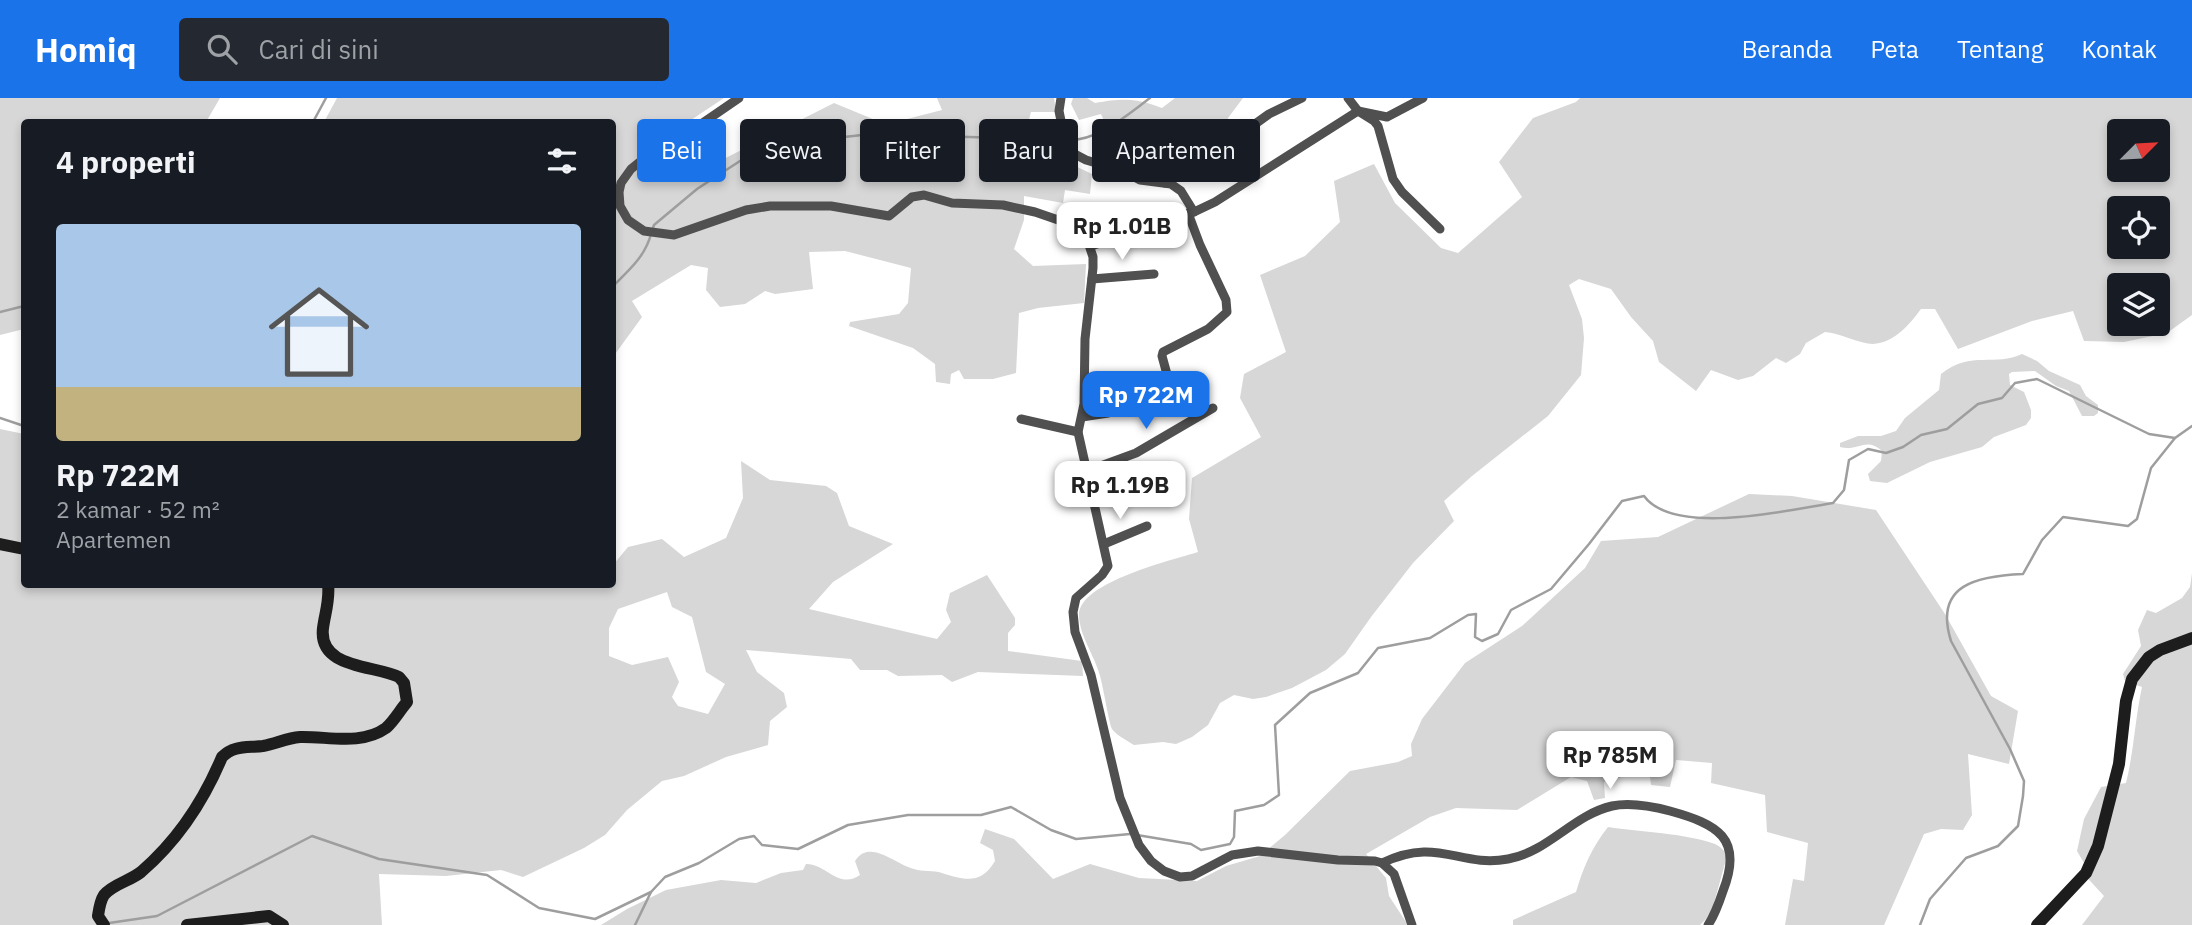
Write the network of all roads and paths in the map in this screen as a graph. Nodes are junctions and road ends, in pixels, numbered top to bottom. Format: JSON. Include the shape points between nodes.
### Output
{"nodes":[{"id":1,"x":739,"y":98,"type":"edge"},
{"id":2,"x":1061,"y":98,"type":"edge"},
{"id":3,"x":1302,"y":98,"type":"edge"},
{"id":4,"x":1348,"y":98,"type":"edge"},
{"id":5,"x":1423,"y":98,"type":"edge"},
{"id":6,"x":1358,"y":111,"type":"junction"},
{"id":7,"x":1165,"y":183,"type":"junction"},
{"id":8,"x":1191,"y":212,"type":"junction"},
{"id":9,"x":1440,"y":229,"type":"dead end"},
{"id":10,"x":1091,"y":246,"type":"junction"},
{"id":11,"x":1154,"y":274,"type":"dead end"},
{"id":12,"x":1092,"y":279,"type":"junction"},
{"id":13,"x":1213,"y":408,"type":"dead end"},
{"id":14,"x":1082,"y":417,"type":"junction"},
{"id":15,"x":1021,"y":419,"type":"dead end"},
{"id":16,"x":1078,"y":432,"type":"junction"},
{"id":17,"x":1087,"y":471,"type":"junction"},
{"id":18,"x":1147,"y":526,"type":"dead end"},
{"id":19,"x":0,"y":544,"type":"edge"},
{"id":20,"x":1104,"y":544,"type":"junction"},
{"id":21,"x":21,"y":548,"type":"edge"},
{"id":22,"x":328,"y":588,"type":"edge"},
{"id":23,"x":2192,"y":638,"type":"edge"},
{"id":24,"x":1382,"y":863,"type":"junction"},
{"id":25,"x":101,"y":921,"type":"edge"},
{"id":26,"x":187,"y":925,"type":"edge"},
{"id":27,"x":283,"y":925,"type":"edge"},
{"id":28,"x":1412,"y":925,"type":"edge"},
{"id":29,"x":1708,"y":925,"type":"edge"},
{"id":30,"x":2037,"y":925,"type":"edge"}],
"edges":[{"from":1,"to":10,"type":"street","via":[[656,149],[625,175],[619,192],[628,220],[644,231],[674,235],[769,206],[831,206],[889,216],[912,197],[924,195],[1046,215],[1064,222]]},
{"from":2,"to":7,"type":"street","via":[[1067,150],[1140,180]]},
{"from":3,"to":7,"type":"street","via":[[1219,143]]},
{"from":4,"to":6,"type":"street"},
{"from":5,"to":6,"type":"street","via":[[1387,117]]},
{"from":6,"to":8,"type":"street","via":[[1223,197]]},
{"from":6,"to":9,"type":"street","via":[[1378,126],[1397,185]]},
{"from":7,"to":8,"type":"street","via":[[1181,191]]},
{"from":8,"to":10,"type":"street"},
{"from":8,"to":14,"type":"street","via":[[1227,312],[1208,329],[1163,352],[1166,381],[1135,394],[1108,413]]},
{"from":10,"to":12,"type":"street"},
{"from":11,"to":12,"type":"street"},
{"from":12,"to":14,"type":"street"},
{"from":13,"to":17,"type":"street","via":[[1136,453]]},
{"from":14,"to":16,"type":"street"},
{"from":15,"to":16,"type":"street"},
{"from":16,"to":17,"type":"street"},
{"from":17,"to":20,"type":"street"},
{"from":18,"to":20,"type":"street"},
{"from":19,"to":21,"type":"street"},
{"from":20,"to":24,"type":"street","via":[[1108,566],[1076,598],[1073,622],[1091,675],[1118,790],[1144,853],[1180,877],[1192,876],[1232,855],[1258,851]]},
{"from":22,"to":25,"type":"street","via":[[323,628],[330,652],[341,660],[399,677],[407,702],[386,727],[370,735],[285,738],[266,746],[228,751],[198,807],[153,860],[105,895],[100,904]]},
{"from":23,"to":30,"type":"street","via":[[2149,657],[2132,679],[2119,764],[2098,846],[2086,873]]},
{"from":24,"to":28,"type":"street","via":[[1394,874]]},
{"from":24,"to":29,"type":"street","via":[[1422,851],[1507,860],[1532,852],[1604,809],[1636,804],[1659,808],[1713,828],[1729,846],[1727,883]]},
{"from":26,"to":27,"type":"street","via":[[269,916]]}]}
